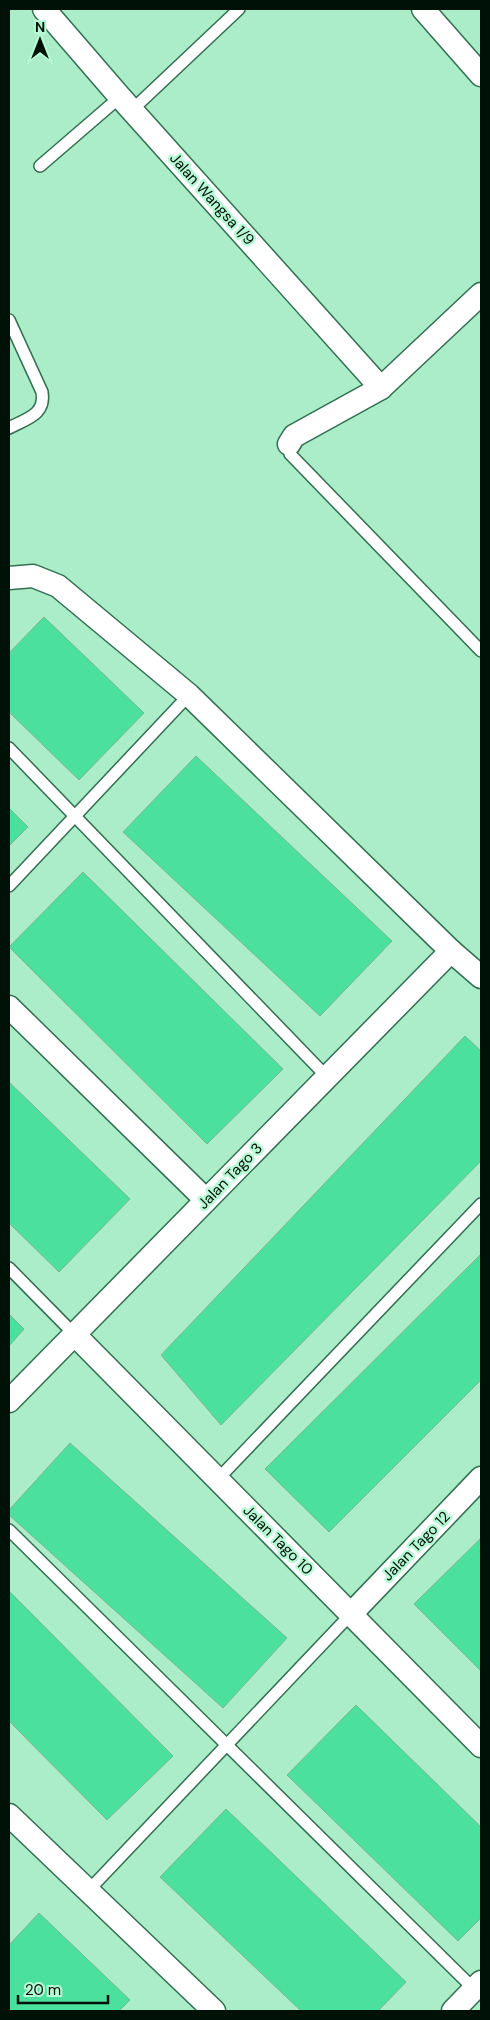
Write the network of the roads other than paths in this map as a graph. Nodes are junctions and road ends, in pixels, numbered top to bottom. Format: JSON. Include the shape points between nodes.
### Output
{"nodes":[{"id":1,"x":44,"y":9,"type":"edge"},
{"id":2,"x":240,"y":9,"type":"edge"},
{"id":3,"x":423,"y":9,"type":"edge"},
{"id":4,"x":481,"y":75,"type":"edge"},
{"id":5,"x":126,"y":103,"type":"junction"},
{"id":6,"x":40,"y":166,"type":"dead end"},
{"id":7,"x":481,"y":294,"type":"edge"},
{"id":8,"x":9,"y":320,"type":"edge"},
{"id":9,"x":382,"y":388,"type":"junction"},
{"id":10,"x":9,"y":428,"type":"edge"},
{"id":11,"x":289,"y":444,"type":"joint"},
{"id":12,"x":9,"y":578,"type":"edge"},
{"id":13,"x":481,"y":652,"type":"edge"},
{"id":14,"x":189,"y":695,"type":"junction"},
{"id":15,"x":9,"y":748,"type":"edge"},
{"id":16,"x":74,"y":816,"type":"junction"},
{"id":17,"x":9,"y":886,"type":"edge"},
{"id":18,"x":451,"y":951,"type":"junction"},
{"id":19,"x":481,"y":977,"type":"edge"},
{"id":20,"x":9,"y":1007,"type":"edge"},
{"id":21,"x":327,"y":1077,"type":"junction"},
{"id":22,"x":206,"y":1200,"type":"junction"},
{"id":23,"x":481,"y":1204,"type":"edge"},
{"id":24,"x":9,"y":1268,"type":"edge"},
{"id":25,"x":74,"y":1334,"type":"junction"},
{"id":26,"x":9,"y":1401,"type":"edge"},
{"id":27,"x":481,"y":1478,"type":"edge"},
{"id":28,"x":218,"y":1479,"type":"junction"},
{"id":29,"x":9,"y":1530,"type":"edge"},
{"id":30,"x":351,"y":1614,"type":"junction"},
{"id":31,"x":478,"y":1736,"type":"edge"},
{"id":32,"x":226,"y":1745,"type":"junction"},
{"id":33,"x":9,"y":1815,"type":"edge"},
{"id":34,"x":88,"y":1891,"type":"junction"},
{"id":35,"x":478,"y":1986,"type":"edge"},
{"id":36,"x":214,"y":2011,"type":"edge"},
{"id":37,"x":453,"y":2011,"type":"edge"}],
"edges":[{"from":1,"to":5,"type":"street","name":"Jalan Wangsa 1/9"},
{"from":2,"to":5,"type":"lane"},
{"from":3,"to":4,"type":"street"},
{"from":5,"to":6,"type":"lane"},
{"from":5,"to":9,"type":"street","name":"Jalan Wangsa 1/9"},
{"from":7,"to":9,"type":"street"},
{"from":8,"to":10,"type":"lane","via":[[42,392],[43,401],[34,416]]},
{"from":9,"to":11,"type":"street","via":[[294,436]]},
{"from":11,"to":13,"type":"lane","via":[[290,454]]},
{"from":12,"to":14,"type":"street","via":[[34,576],[58,586]]},
{"from":14,"to":16,"type":"lane"},
{"from":14,"to":18,"type":"street"},
{"from":15,"to":16,"type":"lane"},
{"from":16,"to":17,"type":"lane"},
{"from":16,"to":21,"type":"lane"},
{"from":18,"to":19,"type":"street"},
{"from":18,"to":21,"type":"street","name":"Jalan Tago 3"},
{"from":20,"to":22,"type":"street"},
{"from":21,"to":22,"type":"street","name":"Jalan Tago 3"},
{"from":22,"to":25,"type":"street","name":"Jalan Tago 3"},
{"from":23,"to":28,"type":"lane"},
{"from":24,"to":25,"type":"lane"},
{"from":25,"to":26,"type":"street","name":"Jalan Tago 3"},
{"from":25,"to":28,"type":"street","name":"Jalan Tago 10"},
{"from":27,"to":30,"type":"street","name":"Jalan Tago 12"},
{"from":28,"to":30,"type":"street","name":"Jalan Tago 10"},
{"from":29,"to":32,"type":"lane"},
{"from":30,"to":31,"type":"street","name":"Jalan Tago 10"},
{"from":30,"to":32,"type":"lane"},
{"from":32,"to":34,"type":"lane"},
{"from":32,"to":35,"type":"lane"},
{"from":33,"to":34,"type":"street"},
{"from":34,"to":36,"type":"street"},
{"from":35,"to":37,"type":"street"}]}
